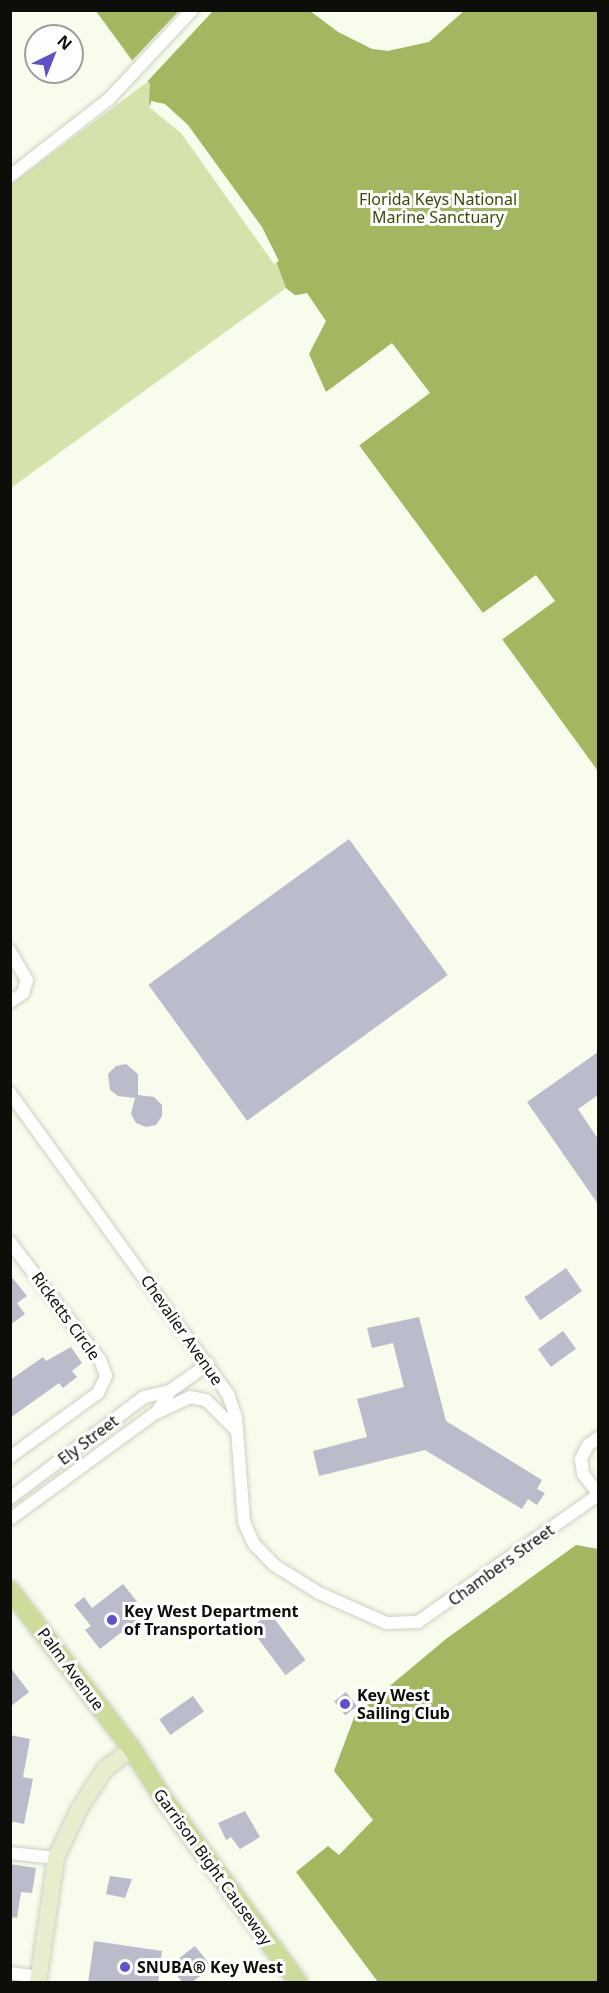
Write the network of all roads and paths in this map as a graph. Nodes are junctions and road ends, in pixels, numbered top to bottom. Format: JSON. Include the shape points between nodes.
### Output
{"nodes":[{"id":1,"x":192,"y":10,"type":"edge"},
{"id":2,"x":10,"y":176,"type":"edge"},
{"id":3,"x":10,"y":951,"type":"edge"},
{"id":4,"x":10,"y":1002,"type":"edge"},
{"id":5,"x":10,"y":1093,"type":"edge"},
{"id":6,"x":10,"y":1242,"type":"edge"},
{"id":7,"x":208,"y":1364,"type":"junction"},
{"id":8,"x":170,"y":1391,"type":"junction"},
{"id":9,"x":157,"y":1412,"type":"junction"},
{"id":10,"x":237,"y":1431,"type":"junction"},
{"id":11,"x":598,"y":1438,"type":"edge"},
{"id":12,"x":84,"y":1443,"type":"junction"},
{"id":13,"x":10,"y":1457,"type":"edge"},
{"id":14,"x":95,"y":1457,"type":"junction"},
{"id":15,"x":598,"y":1494,"type":"edge"},
{"id":16,"x":14,"y":1495,"type":"edge"},
{"id":17,"x":27,"y":1506,"type":"junction"},
{"id":18,"x":10,"y":1519,"type":"edge"},
{"id":19,"x":10,"y":1590,"type":"edge"},
{"id":20,"x":399,"y":1624,"type":"joint"},
{"id":21,"x":132,"y":1749,"type":"junction"},
{"id":22,"x":10,"y":1853,"type":"edge"},
{"id":23,"x":57,"y":1858,"type":"junction"},
{"id":24,"x":10,"y":1973,"type":"edge"},
{"id":25,"x":38,"y":1980,"type":"edge"},
{"id":26,"x":298,"y":1983,"type":"edge"}],
"edges":[{"from":1,"to":2,"type":"street","via":[[124,85]]},
{"from":3,"to":4,"type":"street","via":[[27,980],[22,993]]},
{"from":5,"to":7,"type":"street","name":"Chevalier Avenue"},
{"from":6,"to":13,"type":"street","name":"Ricketts Circle","via":[[100,1360],[106,1376],[98,1393]]},
{"from":7,"to":8,"type":"street","name":"Ely Street"},
{"from":7,"to":10,"type":"street","name":"Chevalier Avenue","via":[[228,1394]]},
{"from":8,"to":9,"type":"street","name":"Ely Street"},
{"from":8,"to":12,"type":"street","name":"Ely Street","via":[[144,1398]]},
{"from":9,"to":10,"type":"street","name":"Ely Street","via":[[190,1397],[206,1400]]},
{"from":9,"to":14,"type":"street","name":"Ely Street"},
{"from":10,"to":20,"type":"street","name":"Chevalier Avenue","via":[[244,1522],[254,1544],[274,1564],[319,1593],[386,1623]]},
{"from":11,"to":15,"type":"street","via":[[588,1445],[581,1459],[584,1474]]},
{"from":12,"to":14,"type":"street"},
{"from":12,"to":16,"type":"street","name":"Ely Street"},
{"from":14,"to":17,"type":"street","name":"Ely Street"},
{"from":15,"to":20,"type":"street","name":"Chambers Street","via":[[444,1607],[418,1622]]},
{"from":16,"to":17,"type":"street"},
{"from":17,"to":18,"type":"street","name":"Ely Street"},
{"from":19,"to":21,"type":"main road","name":"Palm Avenue"},
{"from":21,"to":23,"type":"street","via":[[105,1769],[79,1809]]},
{"from":21,"to":26,"type":"main road","name":"Garrison Bight Causeway","via":[[171,1810]]},
{"from":22,"to":23,"type":"street"},
{"from":23,"to":25,"type":"street"},
{"from":24,"to":25,"type":"street"}]}
